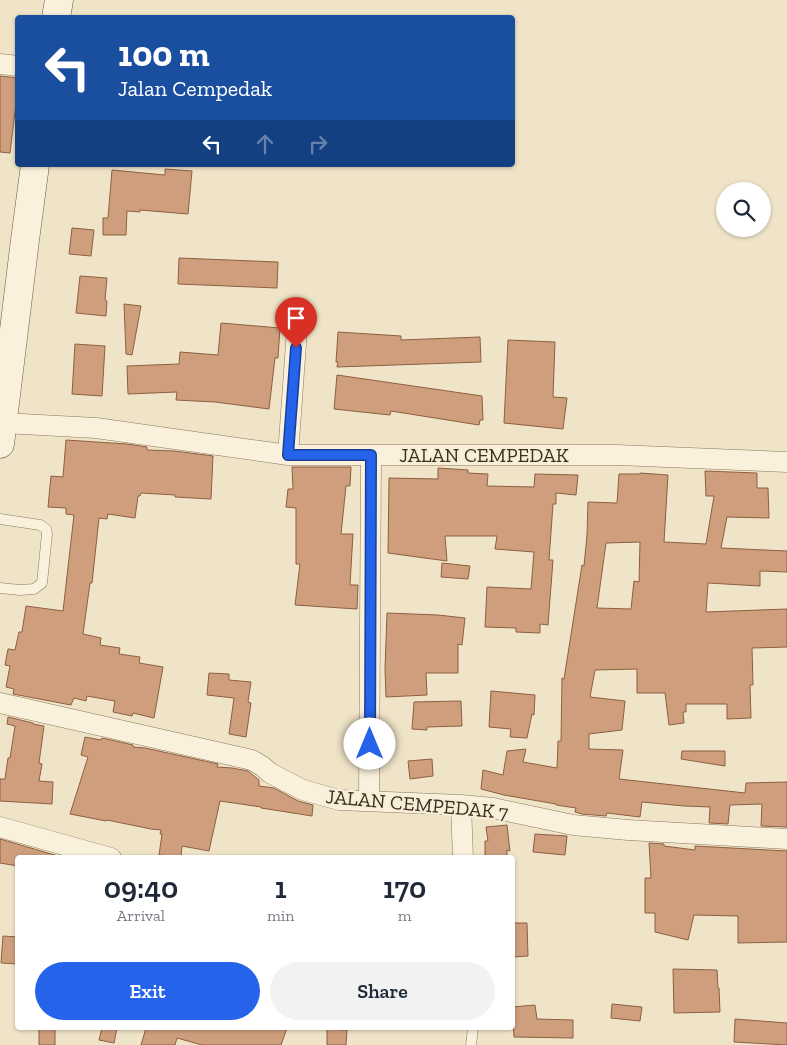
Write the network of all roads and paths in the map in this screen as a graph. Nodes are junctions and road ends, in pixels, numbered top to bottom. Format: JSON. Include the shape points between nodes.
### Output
{"nodes":[{"id":1,"x":58,"y":0,"type":"edge"},
{"id":2,"x":56,"y":15,"type":"edge"},
{"id":3,"x":0,"y":64,"type":"edge"},
{"id":4,"x":15,"y":66,"type":"edge"},
{"id":5,"x":35,"y":167,"type":"edge"},
{"id":6,"x":297,"y":330,"type":"dead end"},
{"id":7,"x":1,"y":433,"type":"edge"},
{"id":8,"x":288,"y":455,"type":"junction"},
{"id":9,"x":371,"y":455,"type":"junction"},
{"id":10,"x":787,"y":462,"type":"edge"},
{"id":11,"x":0,"y":519,"type":"edge"},
{"id":12,"x":0,"y":588,"type":"edge"},
{"id":13,"x":0,"y":703,"type":"edge"},
{"id":14,"x":369,"y":802,"type":"junction"},
{"id":15,"x":462,"y":805,"type":"junction"},
{"id":16,"x":0,"y":826,"type":"edge"},
{"id":17,"x":787,"y":839,"type":"edge"},
{"id":18,"x":101,"y":855,"type":"edge"},
{"id":19,"x":463,"y":855,"type":"edge"},
{"id":20,"x":473,"y":1030,"type":"edge"},
{"id":21,"x":471,"y":1045,"type":"edge"}],
"edges":[{"from":1,"to":2,"type":"main road"},
{"from":3,"to":4,"type":"street"},
{"from":5,"to":7,"type":"main road"},
{"from":6,"to":8,"type":"street"},
{"from":7,"to":8,"type":"street","name":"JALAN CEMPEDAK","via":[[96,428]]},
{"from":8,"to":9,"type":"street","name":"JALAN CEMPEDAK"},
{"from":9,"to":10,"type":"street","name":"JALAN CEMPEDAK","via":[[617,455]]},
{"from":9,"to":14,"type":"street"},
{"from":11,"to":12,"type":"lane","via":[[40,525],[48,534],[42,583],[34,590]]},
{"from":13,"to":14,"type":"street","name":"JALAN CEMPEDAK 7","via":[[252,760],[270,773],[312,793],[339,800]]},
{"from":14,"to":15,"type":"street","name":"JALAN CEMPEDAK 7"},
{"from":15,"to":17,"type":"street","name":"JALAN CEMPEDAK 7","via":[[493,808],[573,825]]},
{"from":15,"to":19,"type":"street"},
{"from":16,"to":18,"type":"street"},
{"from":20,"to":21,"type":"lane"}]}
